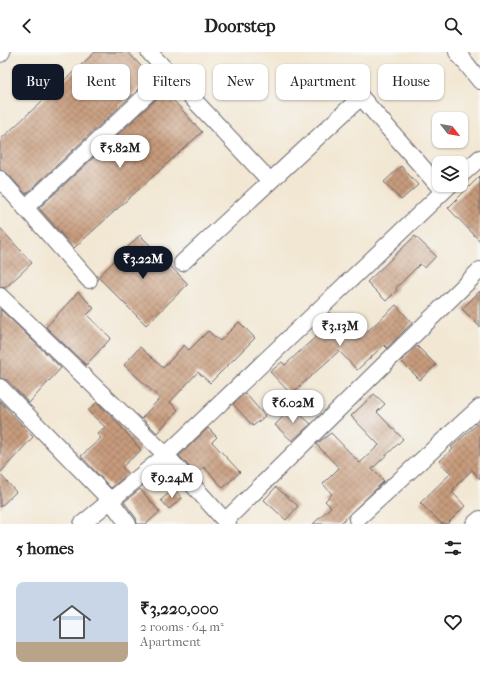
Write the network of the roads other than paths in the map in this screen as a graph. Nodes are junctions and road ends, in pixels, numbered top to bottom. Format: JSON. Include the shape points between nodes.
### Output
{"nodes":[{"id":1,"x":149,"y":52,"type":"edge"},
{"id":2,"x":457,"y":52,"type":"edge"},
{"id":3,"x":160,"y":64,"type":"edge"},
{"id":4,"x":480,"y":81,"type":"edge"},
{"id":5,"x":141,"y":100,"type":"edge"},
{"id":6,"x":194,"y":100,"type":"edge"},
{"id":7,"x":480,"y":158,"type":"edge"},
{"id":8,"x":468,"y":169,"type":"edge"},
{"id":9,"x":432,"y":172,"type":"edge"},
{"id":10,"x":0,"y":180,"type":"edge"},
{"id":11,"x":270,"y":181,"type":"junction"},
{"id":12,"x":443,"y":192,"type":"edge"},
{"id":13,"x":25,"y":208,"type":"junction"},
{"id":14,"x":182,"y":263,"type":"dead end"},
{"id":15,"x":480,"y":270,"type":"edge"},
{"id":16,"x":89,"y":280,"type":"dead end"},
{"id":17,"x":0,"y":296,"type":"edge"},
{"id":18,"x":0,"y":387,"type":"edge"},
{"id":19,"x":480,"y":407,"type":"edge"},
{"id":20,"x":166,"y":455,"type":"junction"},
{"id":21,"x":110,"y":500,"type":"junction"},
{"id":22,"x":480,"y":519,"type":"edge"},
{"id":23,"x":226,"y":522,"type":"edge"},
{"id":24,"x":356,"y":522,"type":"edge"},
{"id":25,"x":82,"y":524,"type":"edge"},
{"id":26,"x":128,"y":524,"type":"edge"},
{"id":27,"x":474,"y":524,"type":"edge"}],
"edges":[{"from":1,"to":3,"type":"street"},
{"from":2,"to":4,"type":"street"},
{"from":5,"to":13,"type":"street"},
{"from":6,"to":11,"type":"street"},
{"from":7,"to":8,"type":"street"},
{"from":9,"to":11,"type":"street","via":[[361,97]]},
{"from":10,"to":13,"type":"street"},
{"from":11,"to":14,"type":"street"},
{"from":12,"to":20,"type":"street"},
{"from":13,"to":16,"type":"street"},
{"from":15,"to":23,"type":"street"},
{"from":17,"to":20,"type":"street"},
{"from":18,"to":21,"type":"street"},
{"from":19,"to":24,"type":"street"},
{"from":20,"to":21,"type":"street"},
{"from":20,"to":23,"type":"street"},
{"from":21,"to":25,"type":"street"},
{"from":21,"to":26,"type":"street"},
{"from":22,"to":27,"type":"street"}]}
